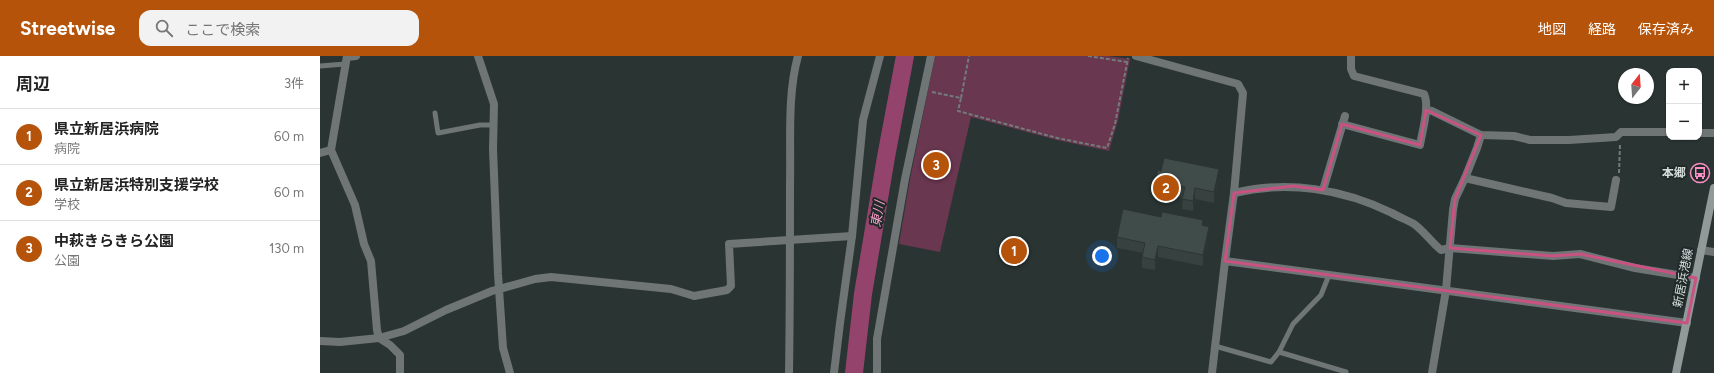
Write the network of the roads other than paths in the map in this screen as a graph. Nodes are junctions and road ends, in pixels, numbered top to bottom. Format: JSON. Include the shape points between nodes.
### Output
{"nodes":[{"id":1,"x":356,"y":56,"type":"edge"},
{"id":2,"x":478,"y":56,"type":"edge"},
{"id":3,"x":798,"y":56,"type":"edge"},
{"id":4,"x":880,"y":56,"type":"edge"},
{"id":5,"x":931,"y":56,"type":"edge"},
{"id":6,"x":1136,"y":56,"type":"edge"},
{"id":7,"x":1351,"y":56,"type":"edge"},
{"id":8,"x":1146,"y":57,"type":"edge"},
{"id":9,"x":346,"y":59,"type":"edge"},
{"id":10,"x":320,"y":66,"type":"edge"},
{"id":11,"x":1426,"y":110,"type":"junction"},
{"id":12,"x":435,"y":113,"type":"dead end"},
{"id":13,"x":1345,"y":116,"type":"dead end"},
{"id":14,"x":1342,"y":124,"type":"junction"},
{"id":15,"x":494,"y":125,"type":"junction"},
{"id":16,"x":1666,"y":132,"type":"edge"},
{"id":17,"x":1702,"y":133,"type":"edge"},
{"id":18,"x":1714,"y":133,"type":"edge"},
{"id":19,"x":1481,"y":135,"type":"junction"},
{"id":20,"x":332,"y":150,"type":"junction"},
{"id":21,"x":320,"y":153,"type":"edge"},
{"id":22,"x":1465,"y":178,"type":"junction"},
{"id":23,"x":1616,"y":180,"type":"road end"},
{"id":24,"x":1714,"y":188,"type":"edge"},
{"id":25,"x":1323,"y":190,"type":"junction"},
{"id":26,"x":1234,"y":193,"type":"junction"},
{"id":27,"x":852,"y":236,"type":"junction"},
{"id":28,"x":790,"y":240,"type":"junction"},
{"id":29,"x":1450,"y":248,"type":"junction"},
{"id":30,"x":1701,"y":250,"type":"junction"},
{"id":31,"x":1714,"y":252,"type":"edge"},
{"id":32,"x":1225,"y":261,"type":"junction"},
{"id":33,"x":1330,"y":275,"type":"junction"},
{"id":34,"x":1696,"y":278,"type":"junction"},
{"id":35,"x":499,"y":289,"type":"junction"},
{"id":36,"x":1446,"y":290,"type":"junction"},
{"id":37,"x":1687,"y":322,"type":"junction"},
{"id":38,"x":379,"y":338,"type":"junction"},
{"id":39,"x":320,"y":341,"type":"edge"},
{"id":40,"x":1215,"y":346,"type":"junction"},
{"id":41,"x":1279,"y":352,"type":"junction"},
{"id":42,"x":1346,"y":372,"type":"edge"},
{"id":43,"x":400,"y":373,"type":"edge"},
{"id":44,"x":510,"y":373,"type":"edge"},
{"id":45,"x":789,"y":373,"type":"edge"},
{"id":46,"x":834,"y":373,"type":"edge"},
{"id":47,"x":877,"y":373,"type":"edge"},
{"id":48,"x":1212,"y":373,"type":"edge"},
{"id":49,"x":1432,"y":373,"type":"edge"},
{"id":50,"x":1676,"y":373,"type":"edge"}],
"edges":[{"from":1,"to":9,"type":"street"},
{"from":2,"to":15,"type":"street","via":[[494,104]]},
{"from":3,"to":28,"type":"street","via":[[792,92]]},
{"from":4,"to":27,"type":"street","via":[[863,120]]},
{"from":5,"to":47,"type":"street","via":[[905,179],[877,339]]},
{"from":6,"to":8,"type":"street"},
{"from":7,"to":11,"type":"street","via":[[1354,76],[1424,94]]},
{"from":8,"to":26,"type":"street","via":[[1238,84],[1244,93]]},
{"from":9,"to":10,"type":"lane"},
{"from":9,"to":20,"type":"street"},
{"from":11,"to":14,"type":"street","via":[[1420,145]]},
{"from":11,"to":19,"type":"street"},
{"from":12,"to":15,"type":"lane","via":[[438,134],[480,125]]},
{"from":13,"to":14,"type":"street"},
{"from":14,"to":25,"type":"street"},
{"from":15,"to":35,"type":"street"},
{"from":16,"to":19,"type":"street","via":[[1621,132],[1616,137],[1569,140],[1530,140],[1514,136]]},
{"from":17,"to":18,"type":"street"},
{"from":19,"to":22,"type":"street"},
{"from":20,"to":21,"type":"street"},
{"from":20,"to":38,"type":"street","via":[[355,205],[364,244],[371,261],[376,330]]},
{"from":22,"to":23,"type":"street","via":[[1566,203],[1611,207]]},
{"from":22,"to":29,"type":"street","via":[[1455,199]]},
{"from":24,"to":30,"type":"main road","name":"新居浜港線"},
{"from":25,"to":26,"type":"street","via":[[1293,186]]},
{"from":25,"to":29,"type":"street","via":[[1359,199],[1385,210],[1415,225],[1441,250]]},
{"from":26,"to":32,"type":"street"},
{"from":27,"to":28,"type":"street"},
{"from":27,"to":46,"type":"street"},
{"from":28,"to":35,"type":"street","via":[[728,244],[731,286],[727,290],[694,296],[671,289],[550,277],[535,278]]},
{"from":28,"to":45,"type":"street"},
{"from":29,"to":34,"type":"street","via":[[1553,256],[1580,254],[1636,268]]},
{"from":29,"to":36,"type":"street"},
{"from":30,"to":31,"type":"street"},
{"from":30,"to":34,"type":"main road","name":"新居浜港線"},
{"from":32,"to":33,"type":"street"},
{"from":32,"to":40,"type":"street"},
{"from":33,"to":36,"type":"street"},
{"from":33,"to":41,"type":"lane","via":[[1321,295],[1293,324]]},
{"from":34,"to":37,"type":"main road","name":"新居浜港線"},
{"from":35,"to":38,"type":"street","via":[[446,310],[404,331]]},
{"from":35,"to":44,"type":"street","via":[[503,348]]},
{"from":36,"to":37,"type":"street"},
{"from":36,"to":49,"type":"street"},
{"from":37,"to":50,"type":"main road","name":"新居浜港線"},
{"from":38,"to":39,"type":"street","via":[[340,342]]},
{"from":38,"to":43,"type":"street","via":[[400,355]]},
{"from":40,"to":41,"type":"lane","via":[[1271,362]]},
{"from":40,"to":48,"type":"street"},
{"from":41,"to":42,"type":"lane"}]}
